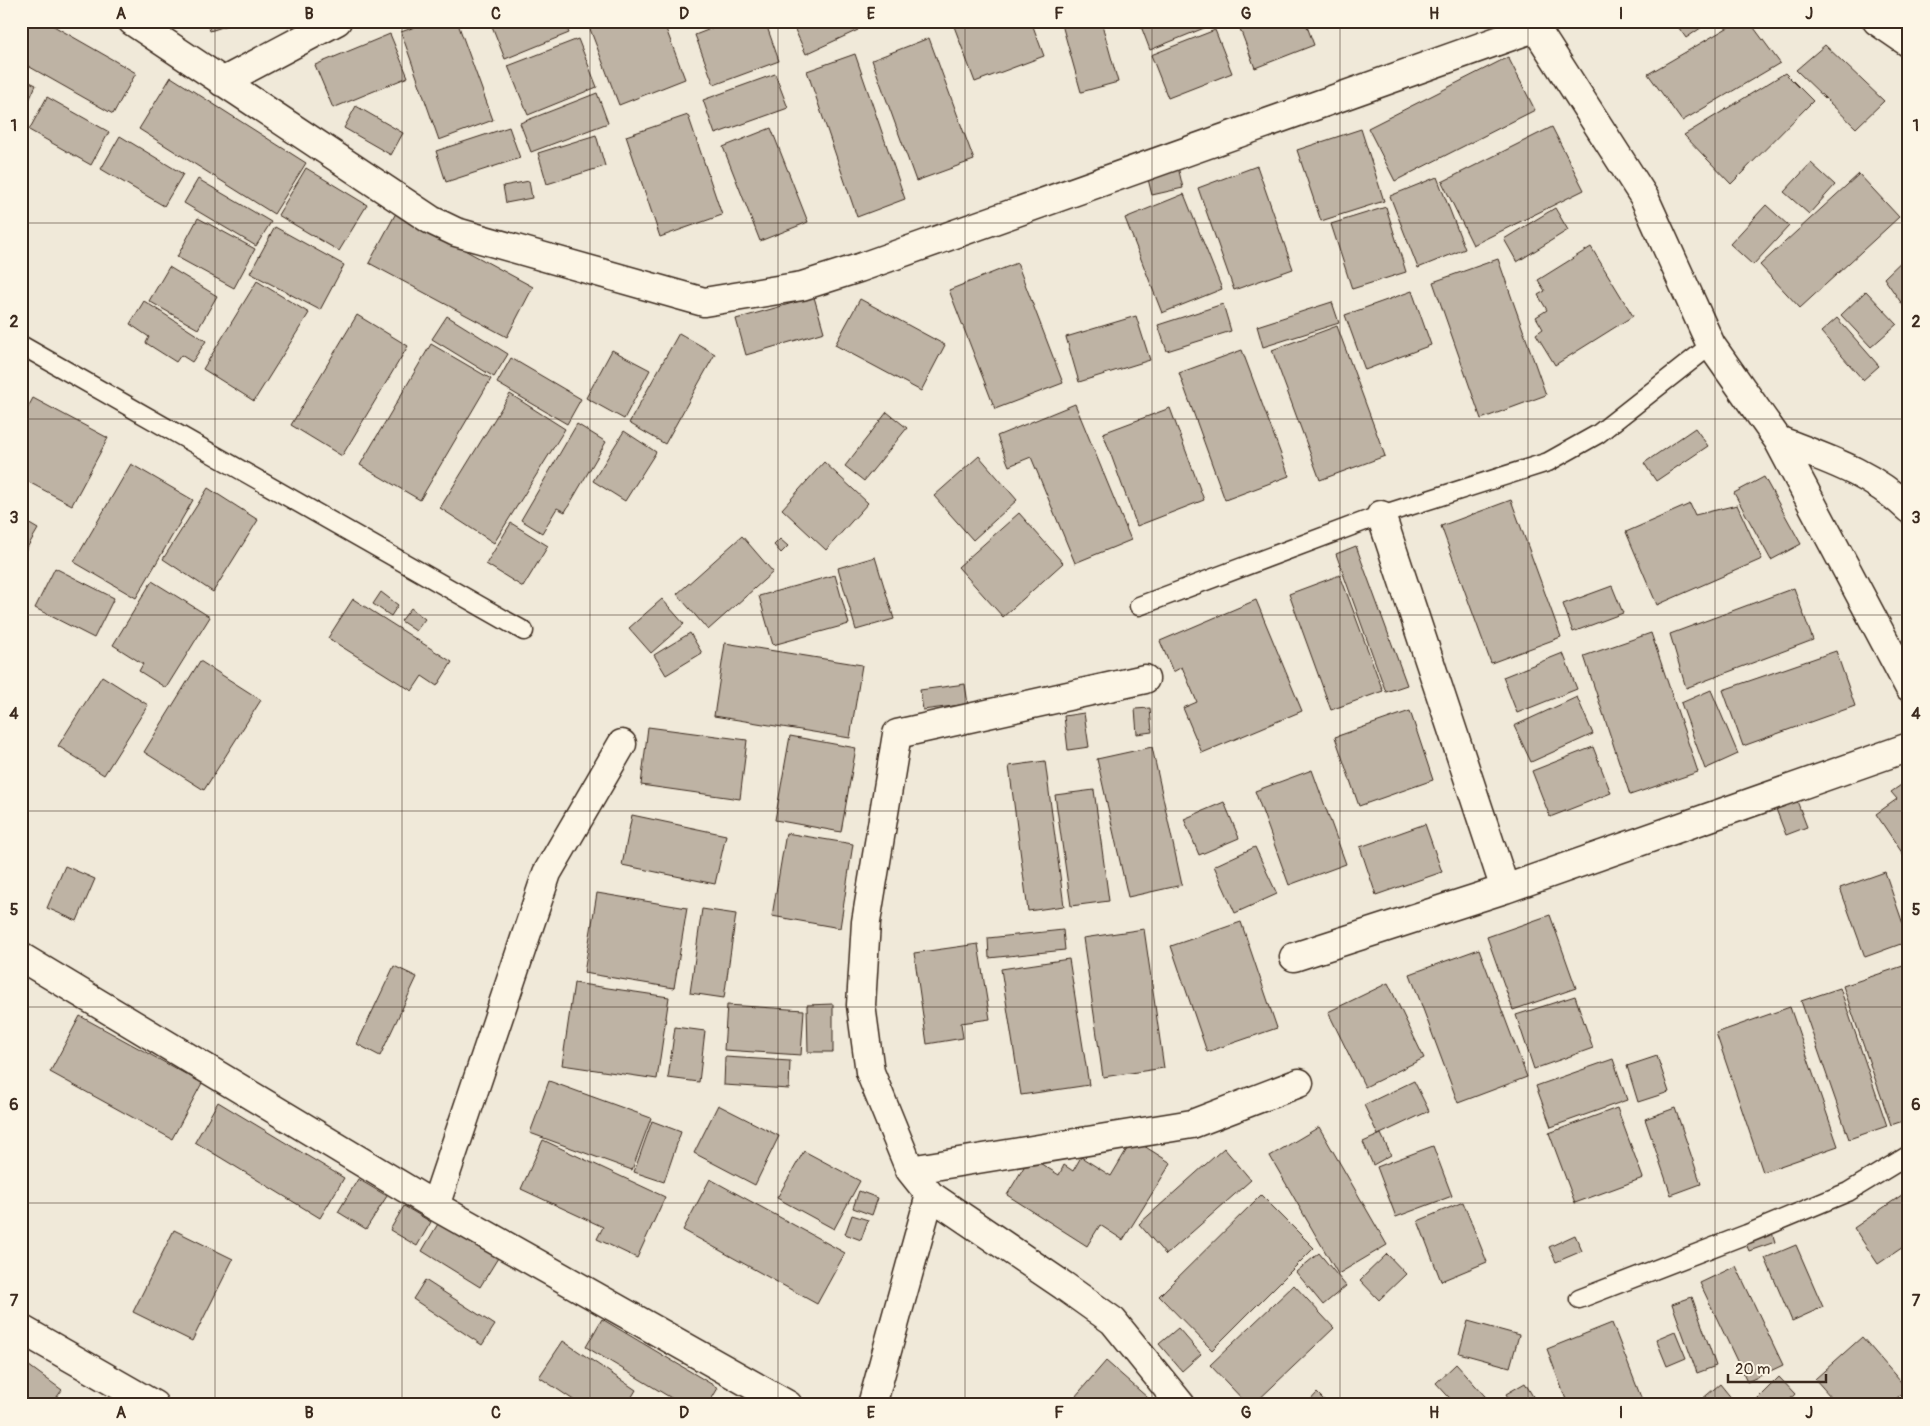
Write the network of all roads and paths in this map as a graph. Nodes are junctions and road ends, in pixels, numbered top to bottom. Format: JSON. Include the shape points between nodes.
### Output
{"nodes":[{"id":1,"x":132,"y":21,"type":"edge"},
{"id":2,"x":337,"y":21,"type":"edge"},
{"id":3,"x":1877,"y":21,"type":"edge"},
{"id":4,"x":1533,"y":25,"type":"edge"},
{"id":5,"x":1909,"y":43,"type":"edge"},
{"id":6,"x":222,"y":82,"type":"junction"},
{"id":7,"x":21,"y":345,"type":"edge"},
{"id":8,"x":1711,"y":345,"type":"junction"},
{"id":9,"x":1778,"y":440,"type":"junction"},
{"id":10,"x":1909,"y":509,"type":"edge"},
{"id":11,"x":1382,"y":515,"type":"junction"},
{"id":12,"x":1139,"y":606,"type":"dead end"},
{"id":13,"x":524,"y":631,"type":"dead end"},
{"id":14,"x":1145,"y":679,"type":"dead end"},
{"id":15,"x":1909,"y":686,"type":"edge"},
{"id":16,"x":622,"y":744,"type":"dead end"},
{"id":17,"x":1909,"y":747,"type":"edge"},
{"id":18,"x":1505,"y":890,"type":"junction"},
{"id":19,"x":21,"y":957,"type":"edge"},
{"id":20,"x":1294,"y":957,"type":"dead end"},
{"id":21,"x":1299,"y":1083,"type":"dead end"},
{"id":22,"x":1909,"y":1155,"type":"edge"},
{"id":23,"x":910,"y":1170,"type":"junction"},
{"id":24,"x":930,"y":1194,"type":"junction"},
{"id":25,"x":435,"y":1206,"type":"junction"},
{"id":26,"x":1578,"y":1299,"type":"dead end"},
{"id":27,"x":21,"y":1330,"type":"edge"},
{"id":28,"x":144,"y":1403,"type":"edge"},
{"id":29,"x":788,"y":1405,"type":"edge"},
{"id":30,"x":872,"y":1405,"type":"edge"},
{"id":31,"x":1181,"y":1405,"type":"edge"}],
"edges":[{"from":1,"to":6,"type":"street"},
{"from":2,"to":6,"type":"street"},
{"from":3,"to":5,"type":"street"},
{"from":4,"to":6,"type":"street","via":[[859,268],[802,286],[704,302],[456,232],[431,220]]},
{"from":4,"to":8,"type":"street","via":[[1644,197]]},
{"from":7,"to":13,"type":"lane"},
{"from":8,"to":9,"type":"street"},
{"from":8,"to":11,"type":"lane","via":[[1598,434],[1548,462]]},
{"from":9,"to":10,"type":"street","via":[[1855,470],[1894,495]]},
{"from":9,"to":15,"type":"street"},
{"from":11,"to":12,"type":"lane"},
{"from":11,"to":18,"type":"street"},
{"from":14,"to":23,"type":"street","via":[[896,734],[866,922],[861,1005],[870,1072]]},
{"from":16,"to":25,"type":"street","via":[[548,873]]},
{"from":17,"to":18,"type":"street"},
{"from":18,"to":20,"type":"street"},
{"from":19,"to":25,"type":"street"},
{"from":21,"to":23,"type":"street","via":[[1192,1124]]},
{"from":22,"to":26,"type":"lane","via":[[1848,1192]]},
{"from":23,"to":24,"type":"street"},
{"from":24,"to":30,"type":"street"},
{"from":24,"to":31,"type":"street","via":[[1112,1322]]},
{"from":25,"to":29,"type":"street"},
{"from":27,"to":28,"type":"street"}]}
